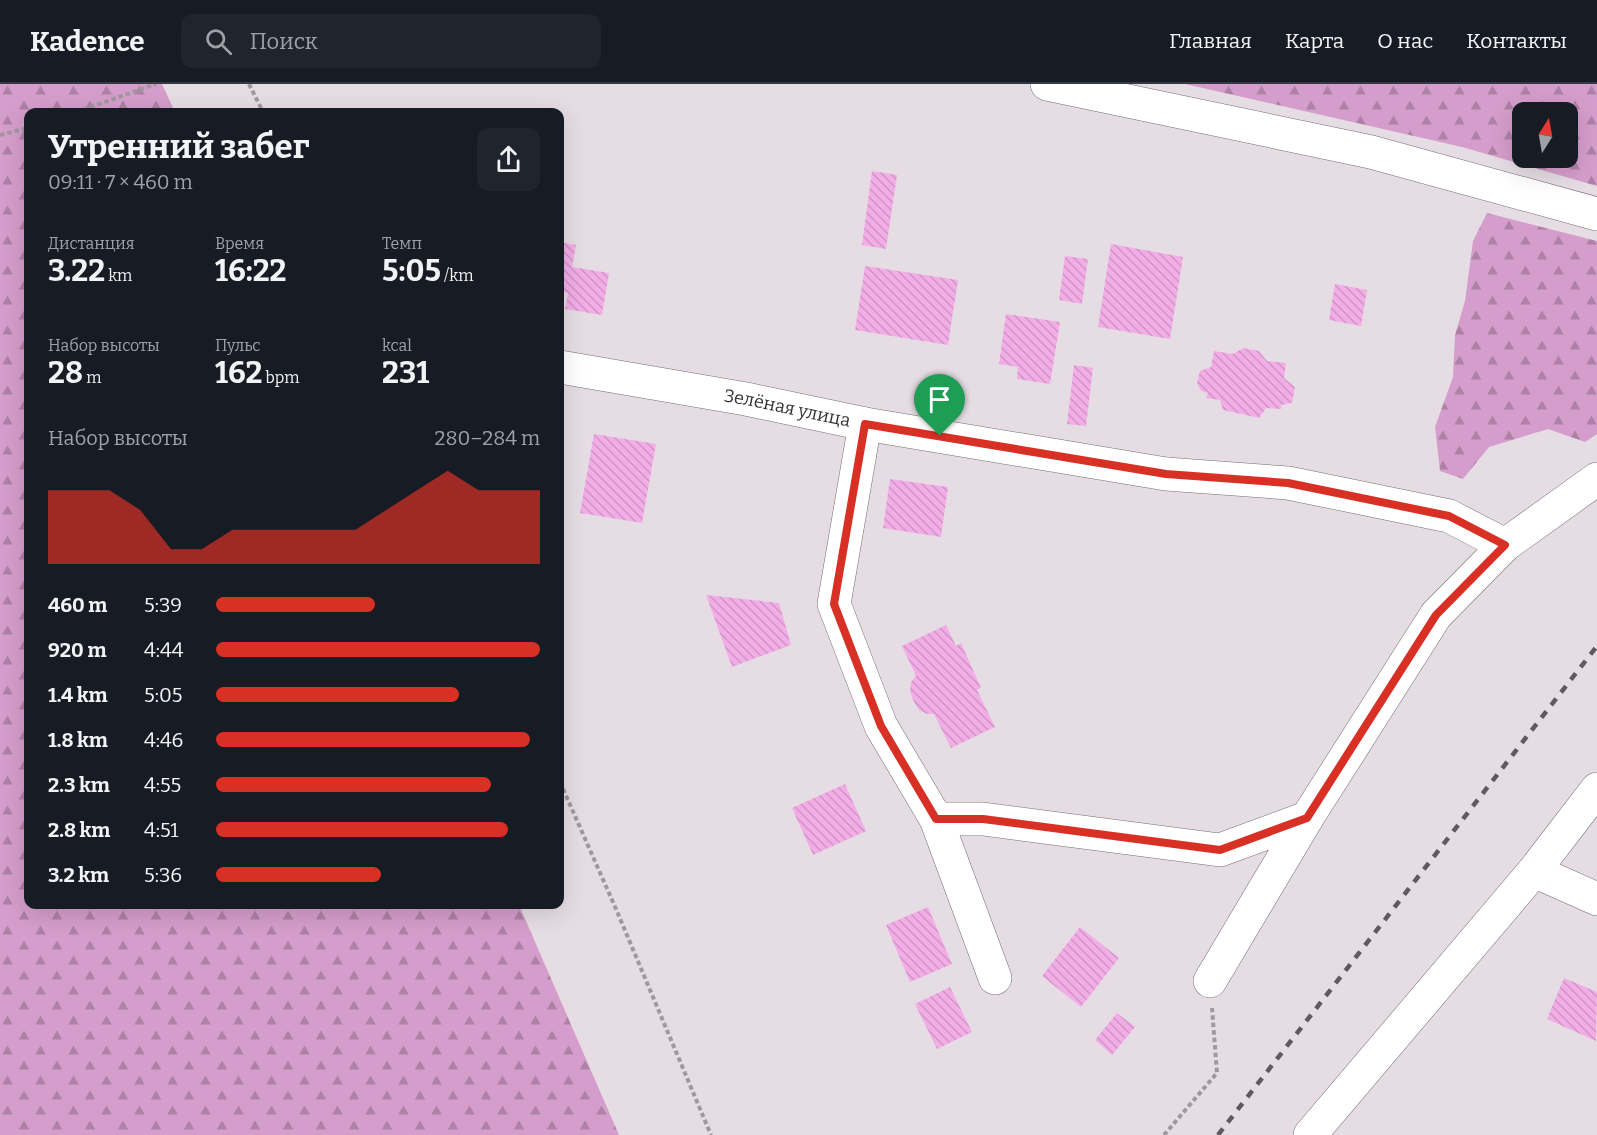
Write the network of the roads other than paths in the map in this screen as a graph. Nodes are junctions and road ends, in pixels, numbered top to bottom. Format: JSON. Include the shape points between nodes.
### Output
{"nodes":[{"id":1,"x":1047,"y":84,"type":"edge"},
{"id":2,"x":1597,"y":214,"type":"edge"},
{"id":3,"x":564,"y":368,"type":"edge"},
{"id":4,"x":865,"y":424,"type":"junction"},
{"id":5,"x":1597,"y":479,"type":"edge"},
{"id":6,"x":1505,"y":545,"type":"junction"},
{"id":7,"x":1597,"y":789,"type":"edge"},
{"id":8,"x":1307,"y":818,"type":"junction"},
{"id":9,"x":936,"y":819,"type":"junction"},
{"id":10,"x":1534,"y":871,"type":"junction"},
{"id":11,"x":1597,"y":899,"type":"edge"},
{"id":12,"x":995,"y":978,"type":"dead end"},
{"id":13,"x":1210,"y":981,"type":"road end"},
{"id":14,"x":1310,"y":1135,"type":"edge"}],
"edges":[{"from":1,"to":2,"type":"street","via":[[1371,152]]},
{"from":3,"to":4,"type":"street","name":"Зелёная улица"},
{"from":4,"to":6,"type":"street","name":"Зелёная улица","via":[[1166,474],[1288,483],[1449,516]]},
{"from":4,"to":9,"type":"street","via":[[834,604],[881,726]]},
{"from":5,"to":6,"type":"street"},
{"from":6,"to":8,"type":"street","via":[[1436,615]]},
{"from":7,"to":10,"type":"street"},
{"from":8,"to":9,"type":"street","via":[[1220,850],[983,819]]},
{"from":8,"to":13,"type":"street"},
{"from":9,"to":12,"type":"street"},
{"from":10,"to":11,"type":"street"},
{"from":10,"to":14,"type":"street"}]}
